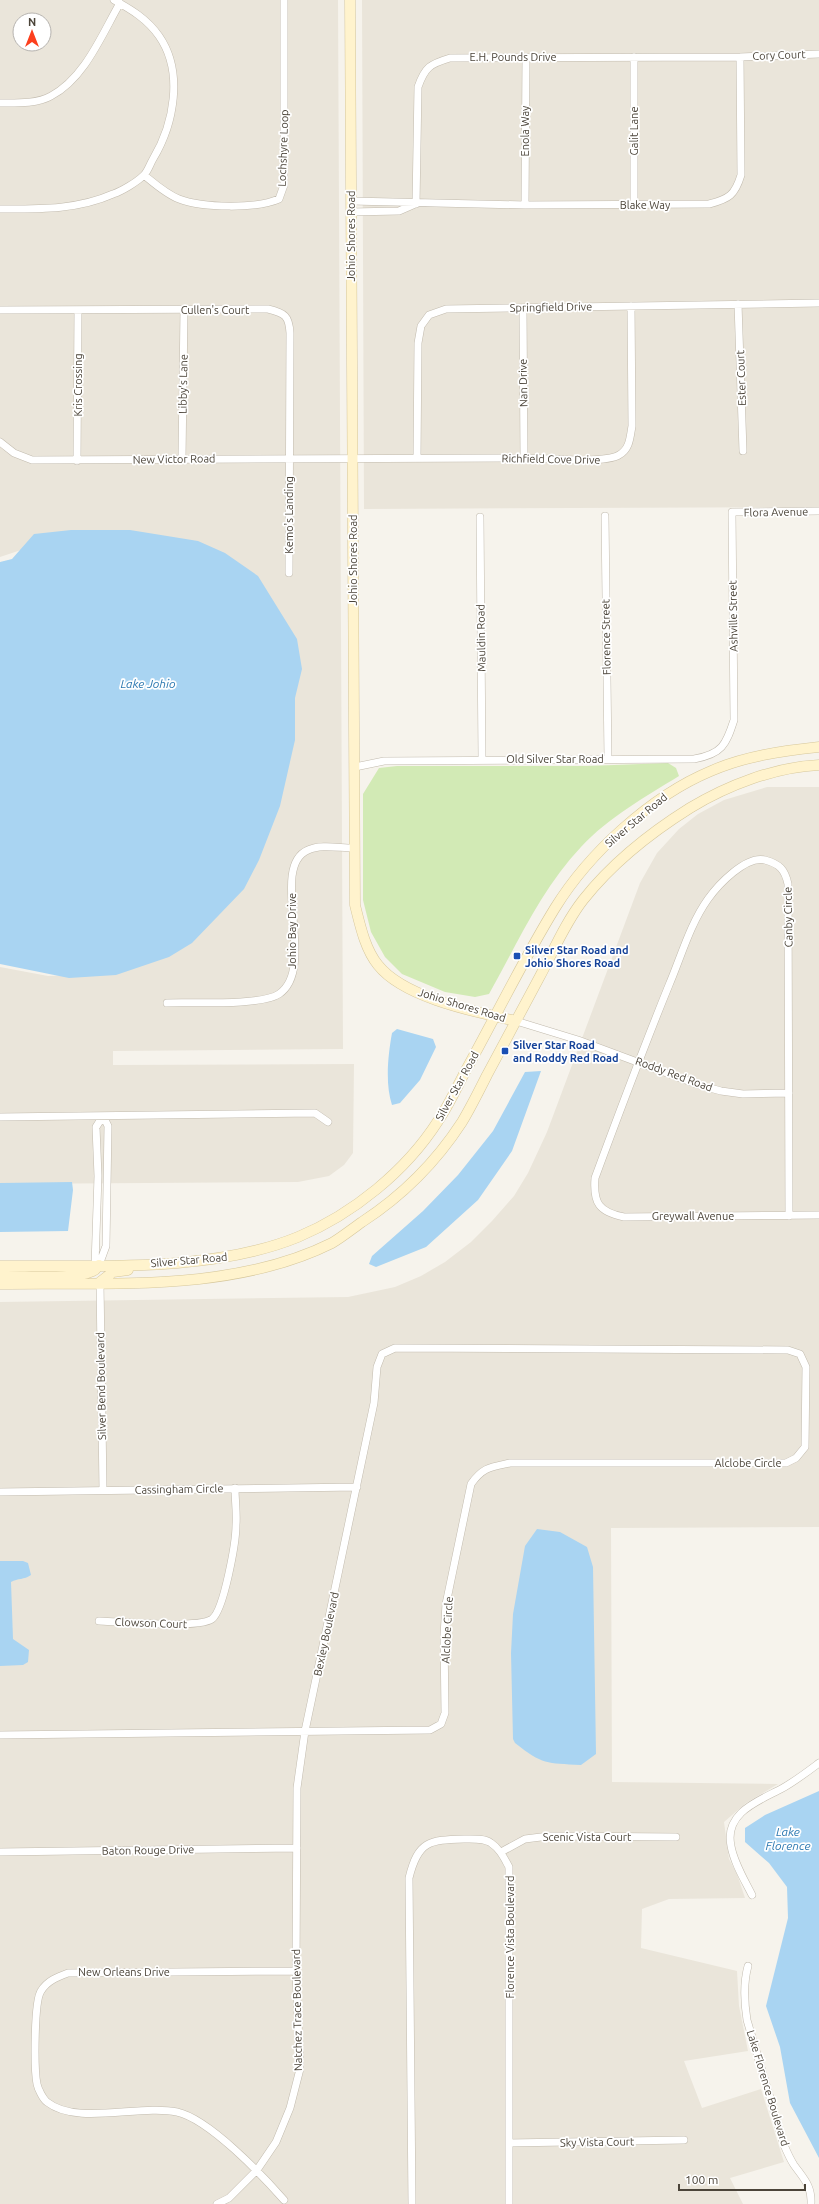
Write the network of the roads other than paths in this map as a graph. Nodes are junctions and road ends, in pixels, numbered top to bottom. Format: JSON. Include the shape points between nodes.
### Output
{"nodes":[{"id":1,"x":284,"y":0,"type":"edge"},
{"id":2,"x":350,"y":0,"type":"edge"},
{"id":3,"x":117,"y":2,"type":"edge"},
{"id":4,"x":819,"y":54,"type":"edge"},
{"id":5,"x":526,"y":57,"type":"junction"},
{"id":6,"x":634,"y":57,"type":"junction"},
{"id":7,"x":740,"y":57,"type":"junction"},
{"id":8,"x":0,"y":103,"type":"edge"},
{"id":9,"x":144,"y":175,"type":"junction"},
{"id":10,"x":351,"y":201,"type":"junction"},
{"id":11,"x":416,"y":204,"type":"junction"},
{"id":12,"x":524,"y":205,"type":"junction"},
{"id":13,"x":634,"y":205,"type":"junction"},
{"id":14,"x":0,"y":209,"type":"edge"},
{"id":15,"x":351,"y":212,"type":"junction"},
{"id":16,"x":819,"y":303,"type":"edge"},
{"id":17,"x":738,"y":304,"type":"junction"},
{"id":18,"x":631,"y":306,"type":"junction"},
{"id":19,"x":523,"y":308,"type":"junction"},
{"id":20,"x":0,"y":310,"type":"edge"},
{"id":21,"x":78,"y":310,"type":"junction"},
{"id":22,"x":184,"y":310,"type":"junction"},
{"id":23,"x":0,"y":442,"type":"edge"},
{"id":24,"x":743,"y":451,"type":"dead end"},
{"id":25,"x":182,"y":458,"type":"junction"},
{"id":26,"x":289,"y":458,"type":"junction"},
{"id":27,"x":417,"y":458,"type":"junction"},
{"id":28,"x":524,"y":458,"type":"junction"},
{"id":29,"x":352,"y":459,"type":"junction"},
{"id":30,"x":77,"y":461,"type":"junction"},
{"id":31,"x":819,"y":511,"type":"edge"},
{"id":32,"x":732,"y":512,"type":"joint"},
{"id":33,"x":605,"y":516,"type":"dead end"},
{"id":34,"x":480,"y":517,"type":"dead end"},
{"id":35,"x":289,"y":573,"type":"dead end"},
{"id":36,"x":734,"y":720,"type":"joint"},
{"id":37,"x":819,"y":747,"type":"edge"},
{"id":38,"x":482,"y":759,"type":"junction"},
{"id":39,"x":608,"y":759,"type":"junction"},
{"id":40,"x":819,"y":765,"type":"edge"},
{"id":41,"x":355,"y":767,"type":"junction"},
{"id":42,"x":353,"y":848,"type":"junction"},
{"id":43,"x":167,"y":1003,"type":"dead end"},
{"id":44,"x":495,"y":1017,"type":"junction"},
{"id":45,"x":516,"y":1021,"type":"junction"},
{"id":46,"x":638,"y":1062,"type":"junction"},
{"id":47,"x":789,"y":1093,"type":"junction"},
{"id":48,"x":0,"y":1116,"type":"edge"},
{"id":49,"x":103,"y":1116,"type":"junction"},
{"id":50,"x":328,"y":1122,"type":"dead end"},
{"id":51,"x":595,"y":1178,"type":"joint"},
{"id":52,"x":97,"y":1190,"type":"junction"},
{"id":53,"x":107,"y":1190,"type":"junction"},
{"id":54,"x":819,"y":1215,"type":"edge"},
{"id":55,"x":789,"y":1216,"type":"junction"},
{"id":56,"x":235,"y":1256,"type":"junction"},
{"id":57,"x":97,"y":1265,"type":"junction"},
{"id":58,"x":0,"y":1266,"type":"edge"},
{"id":59,"x":0,"y":1276,"type":"edge"},
{"id":60,"x":100,"y":1282,"type":"junction"},
{"id":61,"x":0,"y":1284,"type":"edge"},
{"id":62,"x":357,"y":1486,"type":"junction"},
{"id":63,"x":235,"y":1488,"type":"junction"},
{"id":64,"x":103,"y":1490,"type":"junction"},
{"id":65,"x":0,"y":1492,"type":"edge"},
{"id":66,"x":99,"y":1621,"type":"dead end"},
{"id":67,"x":305,"y":1731,"type":"junction"},
{"id":68,"x":0,"y":1735,"type":"edge"},
{"id":69,"x":819,"y":1763,"type":"edge"},
{"id":70,"x":297,"y":1784,"type":"joint"},
{"id":71,"x":676,"y":1837,"type":"dead end"},
{"id":72,"x":297,"y":1848,"type":"junction"},
{"id":73,"x":0,"y":1852,"type":"edge"},
{"id":74,"x":501,"y":1852,"type":"junction"},
{"id":75,"x":752,"y":1894,"type":"dead end"},
{"id":76,"x":748,"y":1966,"type":"dead end"},
{"id":77,"x":296,"y":1971,"type":"junction"},
{"id":78,"x":684,"y":2140,"type":"dead end"},
{"id":79,"x":509,"y":2143,"type":"junction"},
{"id":80,"x":257,"y":2170,"type":"junction"},
{"id":81,"x":284,"y":2200,"type":"dead end"},
{"id":82,"x":217,"y":2204,"type":"edge"},
{"id":83,"x":412,"y":2204,"type":"edge"},
{"id":84,"x":509,"y":2204,"type":"edge"},
{"id":85,"x":811,"y":2204,"type":"edge"}],
"edges":[{"from":1,"to":9,"type":"street","name":"Lochshyre Loop","via":[[284,185],[279,199],[266,204],[206,204],[180,199],[161,189]]},
{"from":2,"to":10,"type":"main road","name":"Johio Shores Road"},
{"from":3,"to":8,"type":"street","via":[[81,69],[67,83],[51,96],[22,103]]},
{"from":3,"to":9,"type":"street","via":[[139,14],[159,37],[170,62],[174,93],[170,123],[160,148]]},
{"from":4,"to":7,"type":"street","name":"Cory Court"},
{"from":5,"to":6,"type":"street","name":"E.H. Pounds Drive"},
{"from":5,"to":11,"type":"street","name":"E.H. Pounds Drive","via":[[450,58],[434,63],[423,72],[418,87]]},
{"from":5,"to":12,"type":"street","name":"Enola Way"},
{"from":6,"to":7,"type":"street","name":"E.H. Pounds Drive"},
{"from":6,"to":13,"type":"street","name":"Galit Lane"},
{"from":7,"to":13,"type":"street","name":"Blake Way","via":[[741,175],[736,189],[725,200],[709,204]]},
{"from":9,"to":14,"type":"street","via":[[114,194],[84,204],[52,209]]},
{"from":10,"to":11,"type":"street","name":"Blake Way","via":[[400,201]]},
{"from":10,"to":15,"type":"main road","name":"Johio Shores Road"},
{"from":11,"to":12,"type":"street","name":"Blake Way"},
{"from":11,"to":15,"type":"street","name":"Blake Way","via":[[399,211]]},
{"from":12,"to":13,"type":"street","name":"Blake Way"},
{"from":15,"to":29,"type":"main road","name":"Johio Shores Road"},
{"from":16,"to":17,"type":"street","name":"Springfield Drive"},
{"from":17,"to":18,"type":"street","name":"Springfield Drive"},
{"from":17,"to":24,"type":"street","name":"Ester Court"},
{"from":18,"to":19,"type":"street","name":"Springfield Drive"},
{"from":18,"to":28,"type":"street","name":"Richfield Cove Drive","via":[[632,426],[629,445],[620,455],[606,460]]},
{"from":19,"to":27,"type":"street","name":"Springfield Drive","via":[[446,309],[429,315],[421,326],[418,343]]},
{"from":19,"to":28,"type":"street","name":"Nan Drive"},
{"from":20,"to":21,"type":"street","name":"Cullen's Court"},
{"from":21,"to":22,"type":"street","name":"Cullen's Court"},
{"from":21,"to":30,"type":"street","name":"Kris Crossing"},
{"from":22,"to":25,"type":"street","name":"Libby's Lane"},
{"from":22,"to":26,"type":"street","name":"Cullen's Court","via":[[268,309],[282,312],[289,321]]},
{"from":23,"to":30,"type":"street","name":"New Victor Road","via":[[14,453],[32,460]]},
{"from":25,"to":26,"type":"street","name":"New Victor Road"},
{"from":25,"to":30,"type":"street","name":"New Victor Road"},
{"from":26,"to":29,"type":"street","name":"New Victor Road"},
{"from":26,"to":35,"type":"street","name":"Kemo's Landing"},
{"from":27,"to":28,"type":"street","name":"Richfield Cove Drive"},
{"from":27,"to":29,"type":"street","name":"Richfield Cove Drive"},
{"from":29,"to":41,"type":"main road","name":"Johio Shores Road"},
{"from":31,"to":32,"type":"street","name":"Flora Avenue"},
{"from":32,"to":36,"type":"street","name":"Ashville Street"},
{"from":33,"to":39,"type":"street","name":"Florence Street"},
{"from":34,"to":38,"type":"street","name":"Mauldin Road"},
{"from":36,"to":39,"type":"street","name":"Old Silver Star Road","via":[[725,744],[711,756],[694,759]]},
{"from":37,"to":44,"type":"main road","name":"Silver Star Road","via":[[760,755],[712,770],[678,787],[643,813],[607,843],[555,907]]},
{"from":38,"to":39,"type":"street","name":"Old Silver Star Road"},
{"from":38,"to":41,"type":"street","name":"Old Silver Star Road","via":[[384,760]]},
{"from":40,"to":45,"type":"main road","name":"Silver Star Road","via":[[804,765],[756,777],[709,796],[673,818],[632,849],[582,902]]},
{"from":41,"to":42,"type":"main road","name":"Johio Shores Road"},
{"from":42,"to":43,"type":"street","name":"Johio Bay Drive","via":[[322,847],[307,850],[296,859],[292,874],[295,964],[290,982],[279,994],[259,1001]]},
{"from":42,"to":44,"type":"main road","name":"Johio Shores Road","via":[[355,905],[363,936],[378,965],[401,985],[429,998]]},
{"from":44,"to":45,"type":"main road","name":"Johio Shores Road"},
{"from":44,"to":56,"type":"main road","name":"Silver Star Road","via":[[438,1122],[408,1159],[378,1188],[341,1214],[298,1237]]},
{"from":45,"to":46,"type":"street","name":"Roddy Red Road"},
{"from":45,"to":60,"type":"main road","name":"Silver Star Road","via":[[462,1122],[437,1155],[406,1188],[378,1212],[333,1242],[283,1262],[218,1277]]},
{"from":46,"to":47,"type":"street","name":"Roddy Red Road","via":[[721,1091],[743,1094]]},
{"from":46,"to":47,"type":"street","name":"Canby Circle","via":[[692,928],[707,900],[724,880],[747,862],[762,859],[776,863],[785,872],[788,884]]},
{"from":46,"to":51,"type":"street","name":"Canby Circle"},
{"from":47,"to":55,"type":"street","name":"Canby Circle"},
{"from":48,"to":49,"type":"street"},
{"from":49,"to":50,"type":"street","via":[[314,1113]]},
{"from":49,"to":52,"type":"street","via":[[96,1127]]},
{"from":49,"to":53,"type":"street","via":[[108,1126]]},
{"from":51,"to":55,"type":"street","name":"Greywall Avenue","via":[[594,1192],[597,1203],[609,1214],[624,1217]]},
{"from":52,"to":53,"type":"street"},
{"from":52,"to":57,"type":"street"},
{"from":53,"to":57,"type":"street","via":[[106,1246]]},
{"from":54,"to":55,"type":"street","name":"Greywall Avenue"},
{"from":56,"to":57,"type":"main road","name":"Silver Star Road","via":[[187,1262]]},
{"from":56,"to":60,"type":"main road","via":[[219,1265],[120,1270]]},
{"from":57,"to":58,"type":"main road","name":"Silver Star Road"},
{"from":57,"to":59,"type":"main road","via":[[95,1271],[88,1273]]},
{"from":60,"to":61,"type":"main road","name":"Silver Star Road"},
{"from":60,"to":64,"type":"street","name":"Silver Bend Boulevard"},
{"from":62,"to":63,"type":"street","name":"Cassingham Circle"},
{"from":62,"to":67,"type":"street","name":"Bexley Boulevard"},
{"from":62,"to":67,"type":"street","name":"Alclobe Circle","via":[[374,1403],[377,1367],[382,1354],[395,1348],[788,1350],[800,1354],[806,1367],[804,1447],[796,1458],[786,1463],[510,1463],[479,1473],[471,1484],[446,1604],[445,1713],[441,1724],[430,1730]]},
{"from":63,"to":64,"type":"street","name":"Cassingham Circle"},
{"from":63,"to":66,"type":"street","name":"Clowson Court","via":[[236,1525],[233,1553],[220,1606],[212,1619],[195,1624]]},
{"from":64,"to":65,"type":"street","name":"Cassingham Circle"},
{"from":67,"to":68,"type":"street"},
{"from":67,"to":70,"type":"street","name":"Bexley Boulevard"},
{"from":69,"to":75,"type":"street","via":[[782,1789],[761,1798],[742,1811],[732,1826],[730,1845]]},
{"from":70,"to":72,"type":"street","name":"Natchez Trace Boulevard"},
{"from":71,"to":74,"type":"street","name":"Scenic Vista Court","via":[[549,1836],[525,1839]]},
{"from":72,"to":73,"type":"street","name":"Baton Rouge Drive"},
{"from":72,"to":77,"type":"street","name":"Natchez Trace Boulevard"},
{"from":74,"to":79,"type":"street","name":"Florence Vista Boulevard","via":[[509,1867],[510,1879]]},
{"from":74,"to":83,"type":"street","via":[[490,1842],[476,1839],[435,1840],[413,1861],[410,1872]]},
{"from":76,"to":85,"type":"street","name":"Lake Florence Boulevard","via":[[744,1999],[747,2020],[784,2146],[806,2179],[812,2194]]},
{"from":77,"to":80,"type":"street","name":"Natchez Trace Boulevard","via":[[300,2069],[287,2115],[276,2142]]},
{"from":77,"to":80,"type":"street","name":"New Orleans Drive","via":[[68,1973],[49,1981],[40,1991],[36,2006],[37,2085],[45,2101],[61,2111],[76,2113],[177,2112],[195,2118]]},
{"from":78,"to":79,"type":"street","name":"Sky Vista Court"},
{"from":79,"to":84,"type":"street","name":"Florence Vista Boulevard"},
{"from":80,"to":81,"type":"street","name":"New Orleans Drive"},
{"from":80,"to":82,"type":"street","name":"Natchez Trace Boulevard","via":[[229,2198]]}]}
